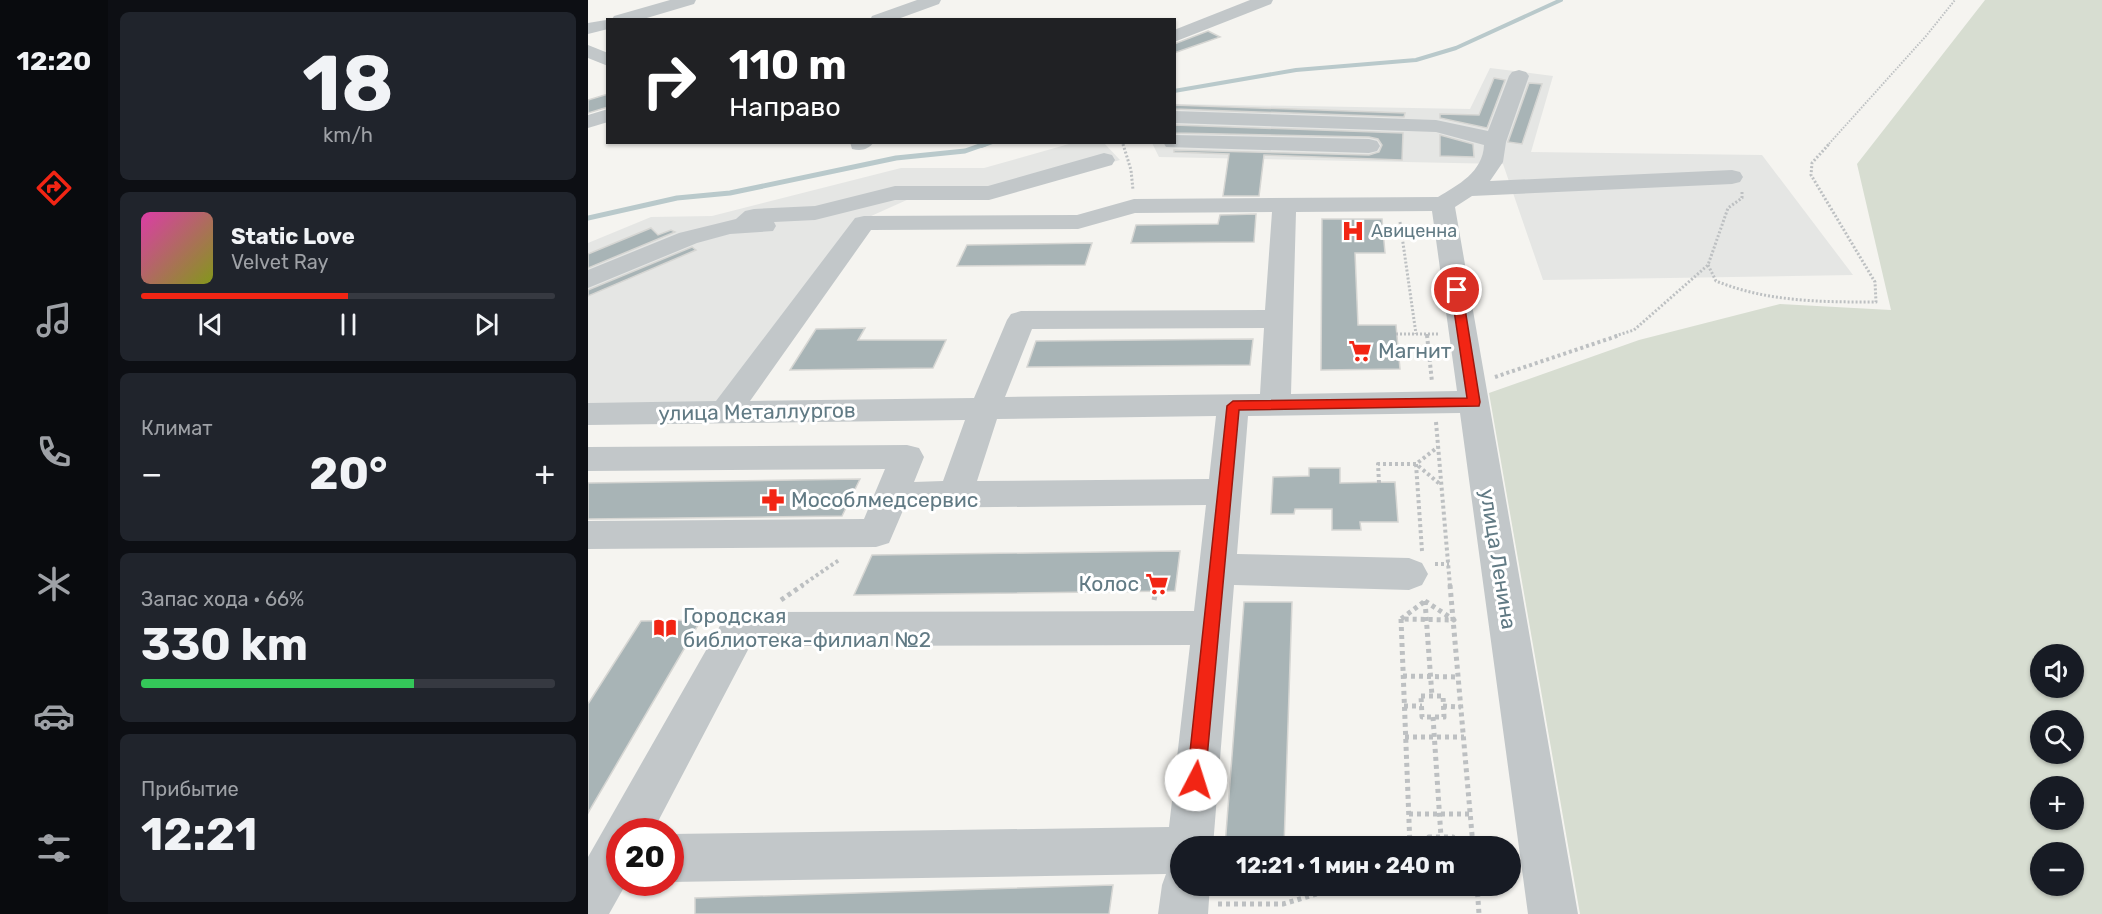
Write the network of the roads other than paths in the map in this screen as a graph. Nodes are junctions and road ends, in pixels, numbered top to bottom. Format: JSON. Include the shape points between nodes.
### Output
{"nodes":[{"id":1,"x":688,"y":0,"type":"edge"},
{"id":2,"x":933,"y":0,"type":"edge"},
{"id":3,"x":1265,"y":0,"type":"edge"},
{"id":4,"x":874,"y":12,"type":"edge"},
{"id":5,"x":627,"y":18,"type":"edge"},
{"id":6,"x":606,"y":24,"type":"edge"},
{"id":7,"x":588,"y":29,"type":"edge"},
{"id":8,"x":1176,"y":36,"type":"edge"},
{"id":9,"x":588,"y":51,"type":"edge"},
{"id":10,"x":606,"y":59,"type":"edge"},
{"id":11,"x":1519,"y":76,"type":"dead end"},
{"id":12,"x":606,"y":116,"type":"edge"},
{"id":13,"x":1176,"y":117,"type":"edge"},
{"id":14,"x":588,"y":122,"type":"edge"},
{"id":15,"x":1486,"y":138,"type":"junction"},
{"id":16,"x":1176,"y":142,"type":"edge"},
{"id":17,"x":1386,"y":146,"type":"dead end"},
{"id":18,"x":1409,"y":147,"type":"dead end"},
{"id":19,"x":1104,"y":160,"type":"dead end"},
{"id":20,"x":1732,"y":177,"type":"road end"},
{"id":21,"x":1468,"y":189,"type":"junction"},
{"id":22,"x":1443,"y":204,"type":"junction"},
{"id":23,"x":1284,"y":205,"type":"junction"},
{"id":24,"x":864,"y":223,"type":"junction"},
{"id":25,"x":743,"y":226,"type":"junction"},
{"id":26,"x":588,"y":280,"type":"edge"},
{"id":27,"x":1279,"y":319,"type":"junction"},
{"id":28,"x":1473,"y":394,"type":"junction"},
{"id":29,"x":1275,"y":405,"type":"junction"},
{"id":30,"x":1233,"y":406,"type":"junction"},
{"id":31,"x":985,"y":409,"type":"junction"},
{"id":32,"x":725,"y":412,"type":"junction"},
{"id":33,"x":588,"y":414,"type":"edge"},
{"id":34,"x":588,"y":459,"type":"edge"},
{"id":35,"x":1224,"y":492,"type":"junction"},
{"id":36,"x":954,"y":494,"type":"junction"},
{"id":37,"x":892,"y":495,"type":"junction"},
{"id":38,"x":588,"y":535,"type":"edge"},
{"id":39,"x":1217,"y":569,"type":"junction"},
{"id":40,"x":1409,"y":574,"type":"dead end"},
{"id":41,"x":1210,"y":628,"type":"junction"},
{"id":42,"x":637,"y":818,"type":"edge"},
{"id":43,"x":1191,"y":836,"type":"edge"},
{"id":44,"x":1170,"y":850,"type":"edge"},
{"id":45,"x":684,"y":858,"type":"edge"},
{"id":46,"x":606,"y":873,"type":"edge"},
{"id":47,"x":588,"y":904,"type":"edge"},
{"id":48,"x":1553,"y":914,"type":"edge"}],
"edges":[{"from":1,"to":5,"type":"street"},
{"from":2,"to":4,"type":"street","via":[[895,13]]},
{"from":3,"to":8,"type":"street"},
{"from":6,"to":7,"type":"street"},
{"from":9,"to":10,"type":"street"},
{"from":11,"to":15,"type":"street"},
{"from":12,"to":14,"type":"street"},
{"from":13,"to":15,"type":"street","via":[[1436,126]]},
{"from":15,"to":18,"type":"street"},
{"from":15,"to":21,"type":"street","via":[[1496,154],[1488,170]]},
{"from":16,"to":17,"type":"street"},
{"from":19,"to":25,"type":"street","via":[[989,193],[895,193],[815,213],[754,216]]},
{"from":20,"to":21,"type":"street"},
{"from":21,"to":22,"type":"street"},
{"from":22,"to":23,"type":"street"},
{"from":22,"to":28,"type":"street","name":"улица Ленина"},
{"from":23,"to":24,"type":"street","via":[[1134,206],[1078,222]]},
{"from":23,"to":27,"type":"street"},
{"from":24,"to":25,"type":"street"},
{"from":24,"to":32,"type":"street"},
{"from":25,"to":26,"type":"street","via":[[688,238]]},
{"from":27,"to":29,"type":"street"},
{"from":27,"to":31,"type":"street","via":[[1021,320]]},
{"from":28,"to":29,"type":"street","name":"улица Металлургов","via":[[1435,403]]},
{"from":28,"to":48,"type":"street","name":"улица Ленина"},
{"from":29,"to":30,"type":"street","name":"улица Металлургов"},
{"from":30,"to":31,"type":"street","name":"улица Металлургов"},
{"from":30,"to":35,"type":"street"},
{"from":31,"to":32,"type":"street","name":"улица Металлургов"},
{"from":31,"to":36,"type":"street"},
{"from":32,"to":33,"type":"street","name":"улица Металлургов"},
{"from":34,"to":37,"type":"street","via":[[907,457]]},
{"from":35,"to":36,"type":"street"},
{"from":35,"to":39,"type":"street"},
{"from":36,"to":37,"type":"street"},
{"from":37,"to":38,"type":"street","via":[[876,533]]},
{"from":39,"to":40,"type":"street"},
{"from":39,"to":41,"type":"street"},
{"from":41,"to":42,"type":"street","via":[[739,629]]},
{"from":41,"to":43,"type":"street"},
{"from":44,"to":45,"type":"street"},
{"from":46,"to":47,"type":"street"}]}
